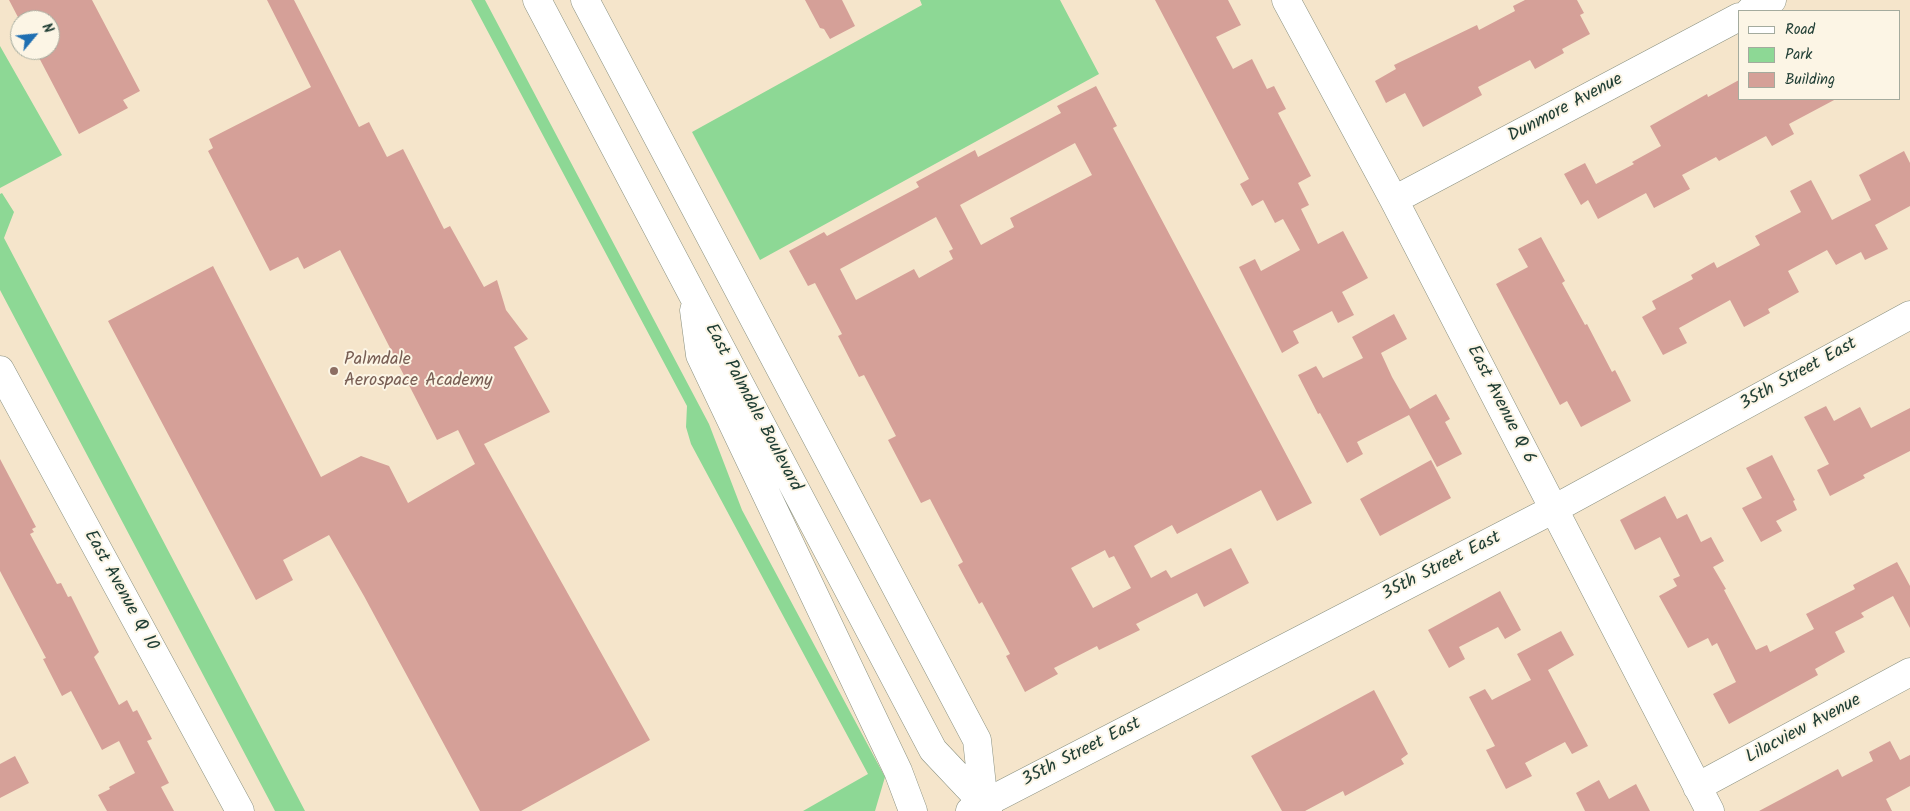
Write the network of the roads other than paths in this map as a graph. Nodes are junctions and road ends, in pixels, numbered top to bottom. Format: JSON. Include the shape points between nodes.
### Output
{"nodes":[{"id":1,"x":537,"y":0,"type":"edge"},
{"id":2,"x":585,"y":0,"type":"edge"},
{"id":3,"x":1286,"y":0,"type":"edge"},
{"id":4,"x":1772,"y":0,"type":"edge"},
{"id":5,"x":1752,"y":10,"type":"edge"},
{"id":6,"x":1738,"y":18,"type":"edge"},
{"id":7,"x":1394,"y":200,"type":"junction"},
{"id":8,"x":692,"y":294,"type":"junction"},
{"id":9,"x":1910,"y":315,"type":"edge"},
{"id":10,"x":0,"y":370,"type":"edge"},
{"id":11,"x":1554,"y":509,"type":"junction"},
{"id":12,"x":1910,"y":672,"type":"edge"},
{"id":13,"x":1697,"y":787,"type":"junction"},
{"id":14,"x":980,"y":809,"type":"edge"},
{"id":15,"x":240,"y":811,"type":"edge"},
{"id":16,"x":913,"y":811,"type":"edge"},
{"id":17,"x":1710,"y":811,"type":"edge"}],
"edges":[{"from":1,"to":8,"type":"main road","name":"East Palmdale Boulevard"},
{"from":2,"to":14,"type":"main road","via":[[977,740]]},
{"from":3,"to":7,"type":"main road","name":"East Avenue Q 6"},
{"from":4,"to":5,"type":"main road"},
{"from":6,"to":7,"type":"main road","name":"Dunmore Avenue"},
{"from":7,"to":11,"type":"main road","name":"East Avenue Q 6"},
{"from":8,"to":14,"type":"main road","name":"East Palmdale Boulevard","via":[[933,750]]},
{"from":8,"to":16,"type":"main road","via":[[700,355],[898,771]]},
{"from":9,"to":11,"type":"main road","name":"35th Street East"},
{"from":10,"to":15,"type":"main road","name":"East Avenue Q 10"},
{"from":11,"to":13,"type":"main road","name":"East Avenue Q 6"},
{"from":11,"to":14,"type":"main road","name":"35th Street East"},
{"from":12,"to":13,"type":"main road","name":"Lilacview Avenue"},
{"from":13,"to":17,"type":"main road","name":"East Avenue Q 6"}]}
